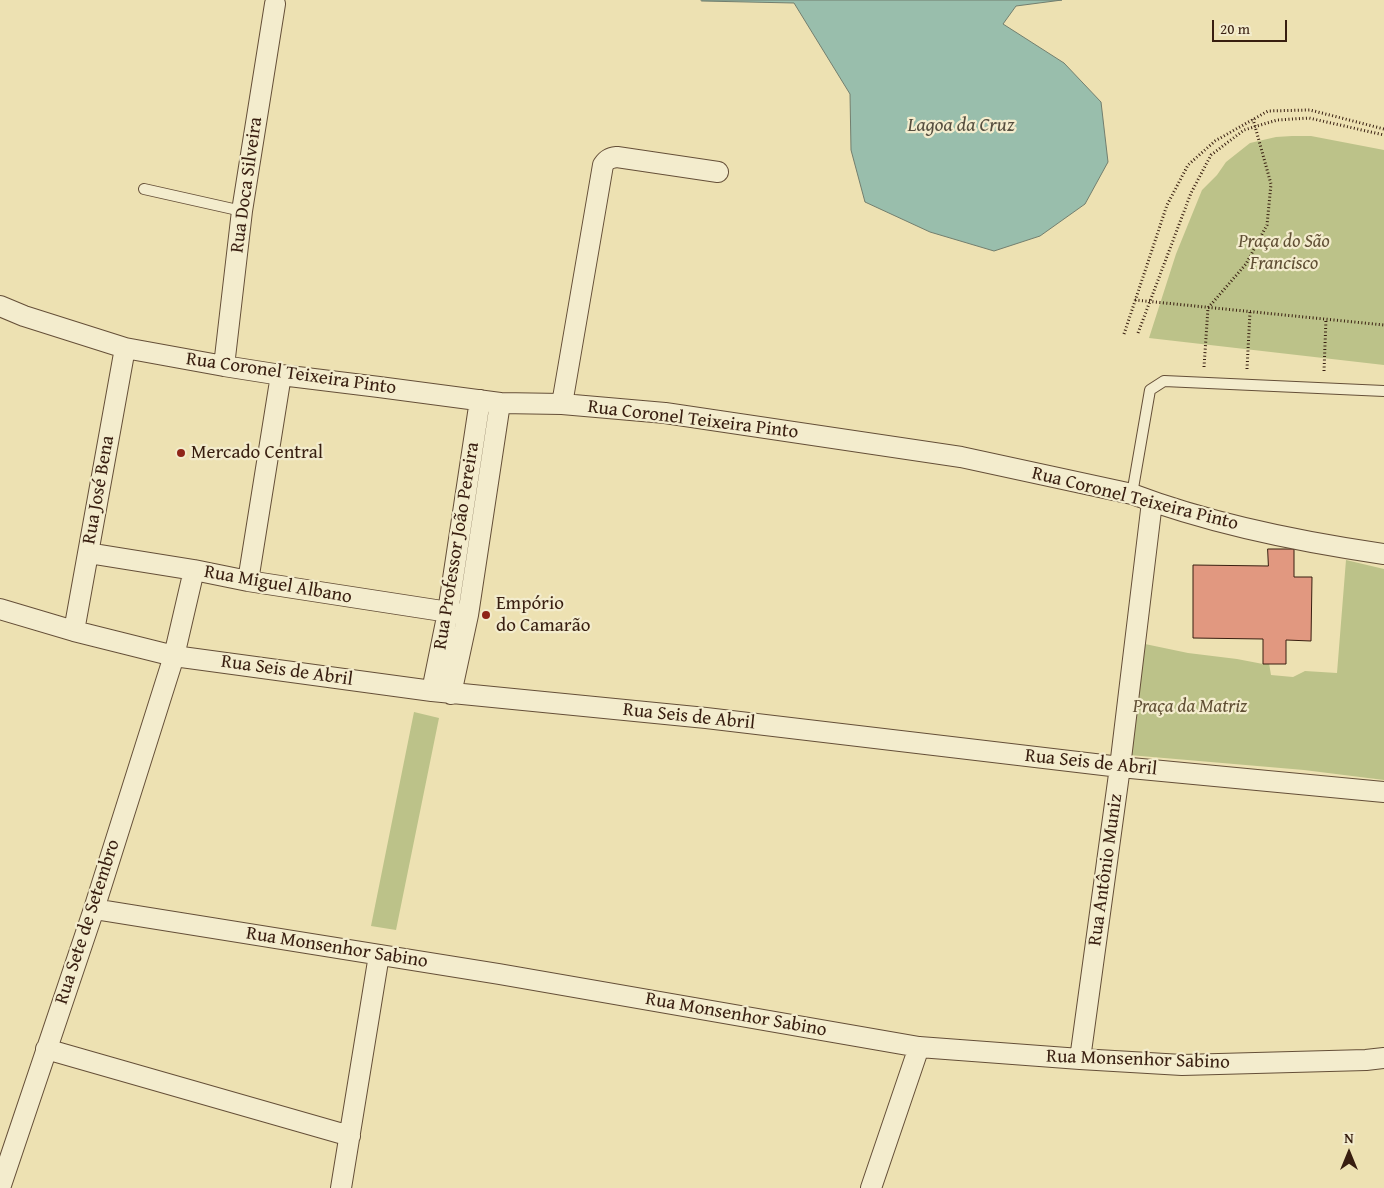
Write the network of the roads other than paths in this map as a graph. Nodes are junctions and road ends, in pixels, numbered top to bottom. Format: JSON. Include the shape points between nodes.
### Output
{"nodes":[{"id":1,"x":275,"y":4,"type":"dead end"},
{"id":2,"x":718,"y":172,"type":"dead end"},
{"id":3,"x":144,"y":189,"type":"dead end"},
{"id":4,"x":242,"y":211,"type":"junction"},
{"id":5,"x":0,"y":306,"type":"edge"},
{"id":6,"x":124,"y":348,"type":"junction"},
{"id":7,"x":224,"y":366,"type":"junction"},
{"id":8,"x":281,"y":375,"type":"junction"},
{"id":9,"x":1384,"y":390,"type":"edge"},
{"id":10,"x":480,"y":400,"type":"junction"},
{"id":11,"x":500,"y":403,"type":"junction"},
{"id":12,"x":562,"y":404,"type":"junction"},
{"id":13,"x":1132,"y":494,"type":"junction"},
{"id":14,"x":1152,"y":502,"type":"junction"},
{"id":15,"x":88,"y":554,"type":"junction"},
{"id":16,"x":1384,"y":554,"type":"edge"},
{"id":17,"x":194,"y":570,"type":"junction"},
{"id":18,"x":248,"y":581,"type":"junction"},
{"id":19,"x":0,"y":609,"type":"edge"},
{"id":20,"x":448,"y":612,"type":"junction"},
{"id":21,"x":468,"y":615,"type":"junction"},
{"id":22,"x":74,"y":631,"type":"junction"},
{"id":23,"x":174,"y":656,"type":"junction"},
{"id":24,"x":432,"y":691,"type":"junction"},
{"id":25,"x":452,"y":694,"type":"junction"},
{"id":26,"x":1120,"y":767,"type":"junction"},
{"id":27,"x":1384,"y":792,"type":"edge"},
{"id":28,"x":94,"y":909,"type":"junction"},
{"id":29,"x":379,"y":955,"type":"junction"},
{"id":30,"x":919,"y":1047,"type":"junction"},
{"id":31,"x":46,"y":1049,"type":"junction"},
{"id":32,"x":1384,"y":1058,"type":"edge"},
{"id":33,"x":1080,"y":1059,"type":"junction"},
{"id":34,"x":350,"y":1136,"type":"junction"},
{"id":35,"x":0,"y":1188,"type":"edge"},
{"id":36,"x":341,"y":1188,"type":"edge"},
{"id":37,"x":871,"y":1188,"type":"edge"}],
"edges":[{"from":1,"to":4,"type":"street","name":"Rua Doca Silveira"},
{"from":2,"to":12,"type":"street","via":[[617,157],[606,160]]},
{"from":3,"to":4,"type":"lane"},
{"from":4,"to":7,"type":"street","name":"Rua Doca Silveira"},
{"from":5,"to":6,"type":"street","name":"Rua Coronel Teixeira Pinto"},
{"from":6,"to":7,"type":"street","name":"Rua Coronel Teixeira Pinto"},
{"from":6,"to":15,"type":"street","name":"Rua José Bena"},
{"from":7,"to":8,"type":"street","name":"Rua Coronel Teixeira Pinto"},
{"from":8,"to":10,"type":"street","name":"Rua Coronel Teixeira Pinto"},
{"from":8,"to":18,"type":"street"},
{"from":9,"to":13,"type":"lane","via":[[1164,381],[1150,390]]},
{"from":10,"to":11,"type":"street","name":"Rua Coronel Teixeira Pinto"},
{"from":10,"to":20,"type":"street","name":"Rua Professor João Pereira"},
{"from":11,"to":12,"type":"street","name":"Rua Coronel Teixeira Pinto"},
{"from":11,"to":21,"type":"street","name":"Rua Professor João Pereira"},
{"from":12,"to":13,"type":"street","name":"Rua Coronel Teixeira Pinto","via":[[665,414],[961,457]]},
{"from":13,"to":14,"type":"street","name":"Rua Coronel Teixeira Pinto"},
{"from":14,"to":16,"type":"street","name":"Rua Coronel Teixeira Pinto","via":[[1233,525]]},
{"from":14,"to":26,"type":"street","name":"Rua Antônio Muniz"},
{"from":15,"to":17,"type":"street","name":"Rua Miguel Albano"},
{"from":15,"to":22,"type":"street","name":"Rua José Bena"},
{"from":17,"to":18,"type":"street","name":"Rua Miguel Albano"},
{"from":17,"to":23,"type":"street","name":"Rua Sete de Setembro"},
{"from":18,"to":20,"type":"street","name":"Rua Miguel Albano"},
{"from":19,"to":22,"type":"street","name":"Rua Seis de Abril"},
{"from":20,"to":21,"type":"street","name":"Rua Miguel Albano"},
{"from":20,"to":24,"type":"street","name":"Rua Professor João Pereira"},
{"from":21,"to":25,"type":"street","name":"Rua Professor João Pereira"},
{"from":22,"to":23,"type":"street","name":"Rua Seis de Abril"},
{"from":23,"to":24,"type":"street","name":"Rua Seis de Abril"},
{"from":23,"to":28,"type":"street","name":"Rua Sete de Setembro"},
{"from":24,"to":25,"type":"street","name":"Rua Seis de Abril"},
{"from":25,"to":26,"type":"street","name":"Rua Seis de Abril","via":[[706,718]]},
{"from":26,"to":27,"type":"street","name":"Rua Seis de Abril"},
{"from":26,"to":33,"type":"street","name":"Rua Antônio Muniz"},
{"from":28,"to":29,"type":"street","name":"Rua Monsenhor Sabino"},
{"from":28,"to":31,"type":"street","name":"Rua Sete de Setembro"},
{"from":29,"to":30,"type":"street","name":"Rua Monsenhor Sabino"},
{"from":29,"to":34,"type":"street"},
{"from":30,"to":33,"type":"street","name":"Rua Monsenhor Sabino"},
{"from":30,"to":37,"type":"street"},
{"from":31,"to":34,"type":"street"},
{"from":31,"to":35,"type":"street","name":"Rua Sete de Setembro"},
{"from":32,"to":33,"type":"street","name":"Rua Monsenhor Sabino","via":[[1182,1065]]},
{"from":34,"to":36,"type":"street"}]}
